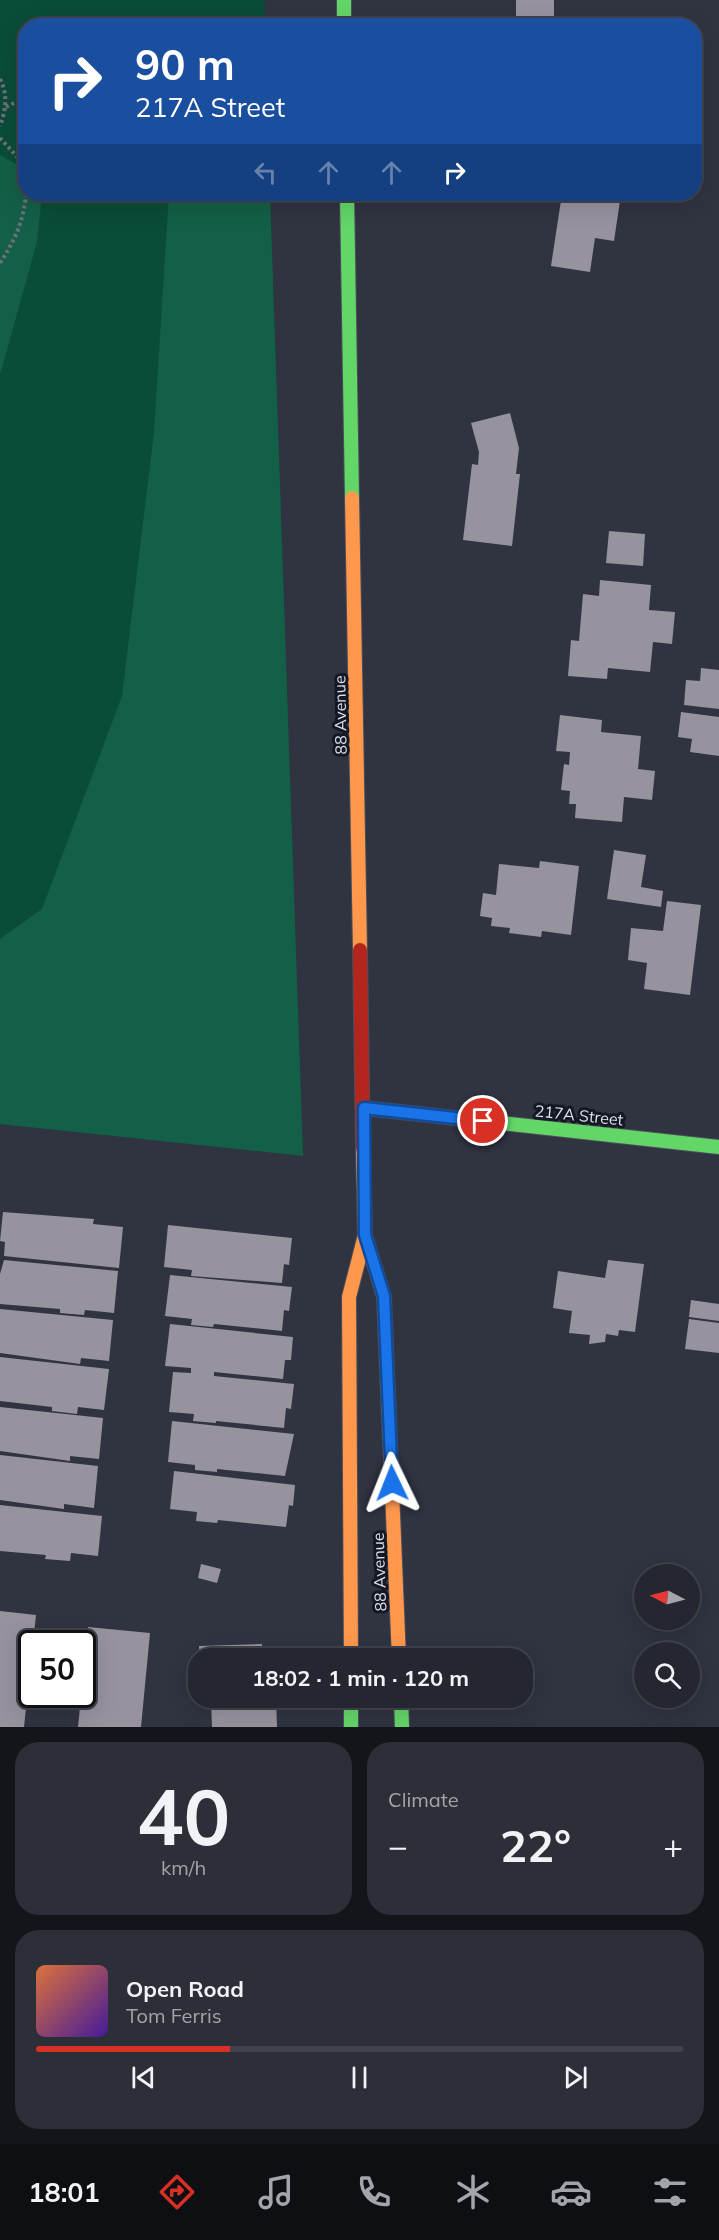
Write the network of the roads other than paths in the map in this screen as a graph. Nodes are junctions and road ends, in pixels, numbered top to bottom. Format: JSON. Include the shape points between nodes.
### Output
{"nodes":[{"id":1,"x":344,"y":0,"type":"edge"},
{"id":2,"x":344,"y":18,"type":"edge"},
{"id":3,"x":347,"y":201,"type":"edge"},
{"id":4,"x":364,"y":1108,"type":"junction"},
{"id":5,"x":719,"y":1147,"type":"edge"},
{"id":6,"x":365,"y":1235,"type":"junction"},
{"id":7,"x":351,"y":1648,"type":"edge"},
{"id":8,"x":399,"y":1648,"type":"edge"},
{"id":9,"x":351,"y":1708,"type":"edge"},
{"id":10,"x":401,"y":1708,"type":"edge"},
{"id":11,"x":351,"y":1727,"type":"edge"},
{"id":12,"x":402,"y":1727,"type":"edge"}],
"edges":[{"from":1,"to":2,"type":"main road"},
{"from":3,"to":4,"type":"main road","name":"88 Avenue"},
{"from":4,"to":5,"type":"main road","name":"217A Street"},
{"from":4,"to":6,"type":"main road","name":"88 Avenue"},
{"from":6,"to":7,"type":"main road","name":"88 Avenue","via":[[349,1297]]},
{"from":6,"to":8,"type":"main road","name":"88 Avenue","via":[[384,1296]]},
{"from":9,"to":11,"type":"main road"},
{"from":10,"to":12,"type":"main road"}]}
